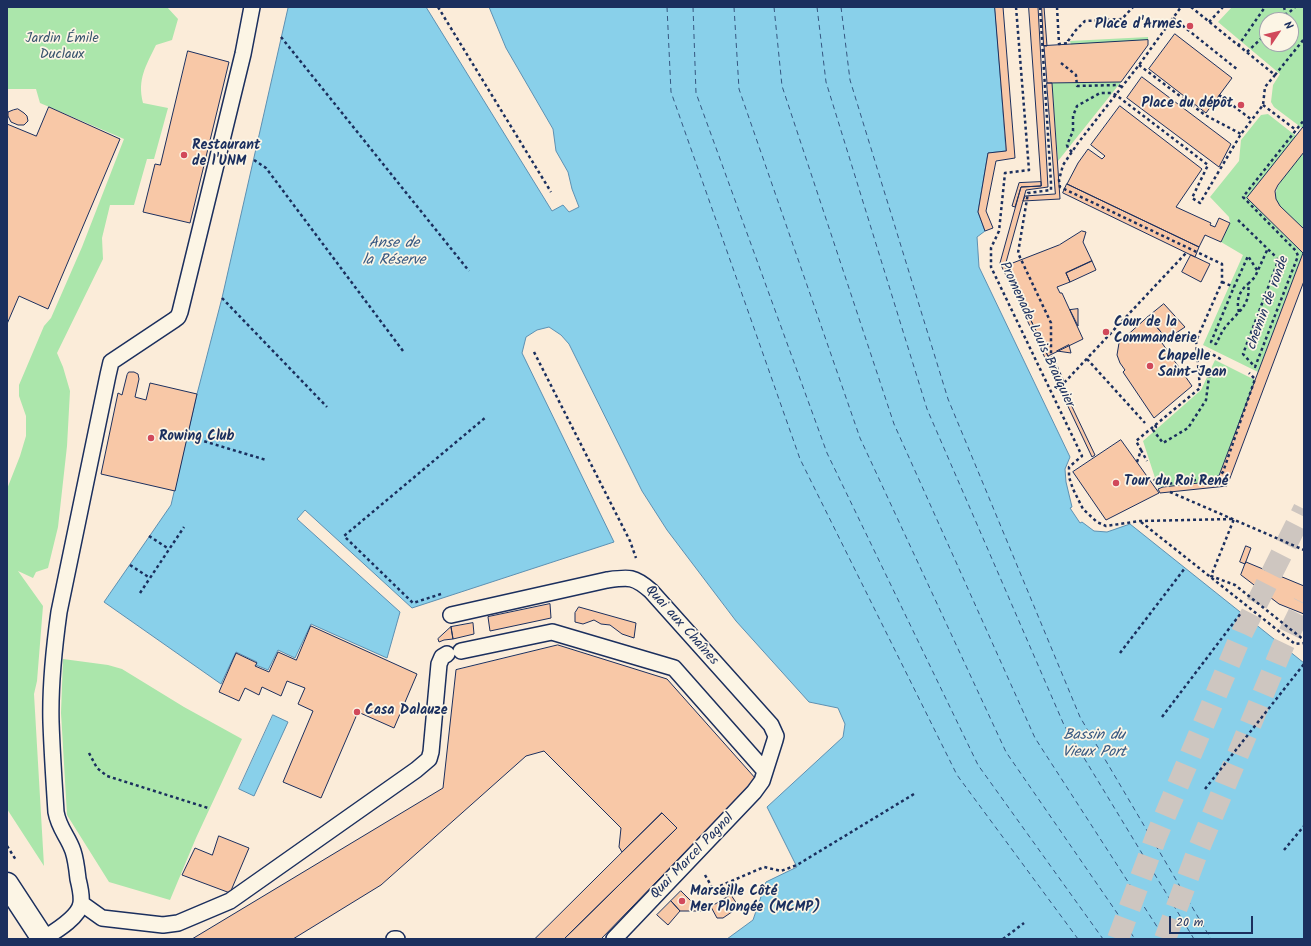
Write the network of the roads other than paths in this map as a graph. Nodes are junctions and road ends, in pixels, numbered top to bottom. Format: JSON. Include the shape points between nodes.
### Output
{"nodes":[{"id":1,"x":252,"y":7,"type":"edge"},
{"id":2,"x":451,"y":615,"type":"dead end"},
{"id":3,"x":765,"y":771,"type":"junction"},
{"id":4,"x":7,"y":884,"type":"edge"},
{"id":5,"x":81,"y":903,"type":"junction"},
{"id":6,"x":43,"y":939,"type":"edge"},
{"id":7,"x":614,"y":939,"type":"edge"}],
"edges":[{"from":1,"to":5,"type":"lane","via":[[243,54],[180,312],[174,320],[111,362],[54,643],[51,721],[57,822],[73,851]]},
{"from":2,"to":3,"type":"lane","name":"Quai aux Chaînes","via":[[620,578],[641,582],[771,725],[776,736]]},
{"from":3,"to":5,"type":"lane","via":[[674,668],[552,632],[454,652],[442,657],[439,664],[429,759],[230,901],[178,923],[164,926],[102,918]]},
{"from":3,"to":7,"type":"lane","name":"Quai Marcel Pagnol","via":[[754,792]]},
{"from":4,"to":6,"type":"main road"},
{"from":5,"to":6,"type":"lane","via":[[62,927]]}]}
